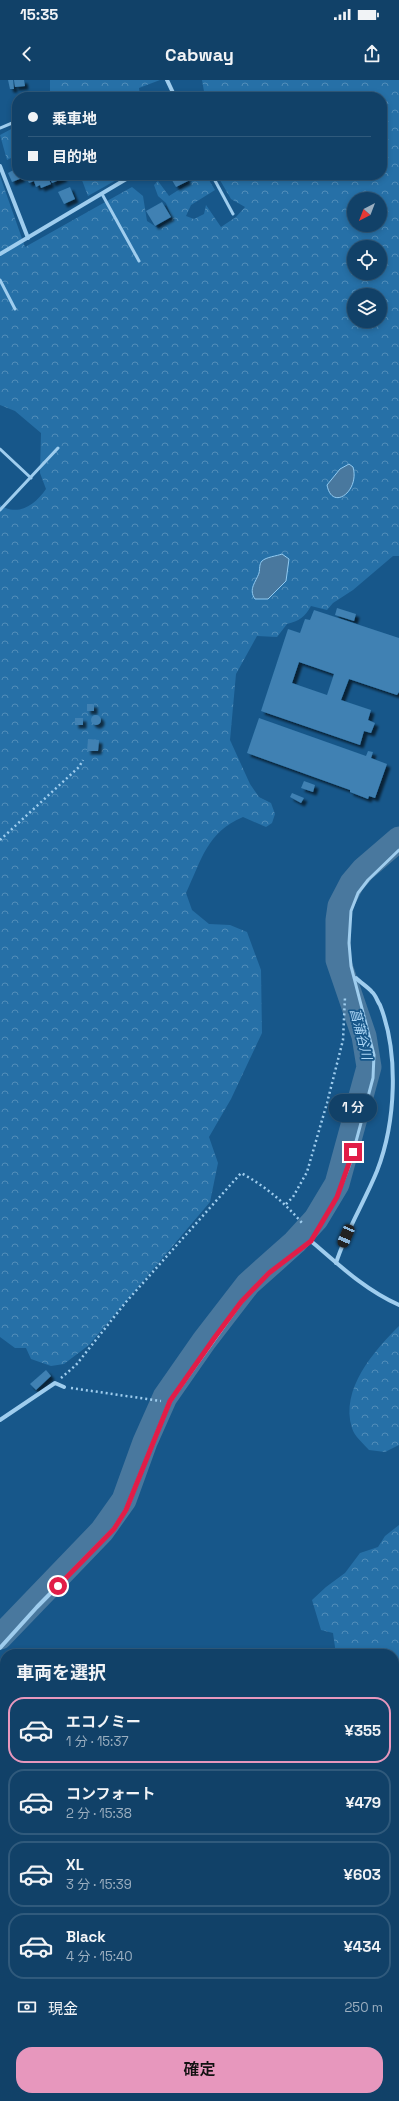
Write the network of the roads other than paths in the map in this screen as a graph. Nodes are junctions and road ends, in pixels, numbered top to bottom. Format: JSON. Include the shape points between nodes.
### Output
{"nodes":[{"id":1,"x":167,"y":80,"type":"edge"},
{"id":2,"x":173,"y":92,"type":"edge"},
{"id":3,"x":12,"y":123,"type":"edge"},
{"id":4,"x":0,"y":128,"type":"edge"},
{"id":5,"x":0,"y":166,"type":"edge"},
{"id":6,"x":125,"y":180,"type":"edge"},
{"id":7,"x":215,"y":180,"type":"edge"},
{"id":8,"x":102,"y":194,"type":"junction"},
{"id":9,"x":233,"y":214,"type":"dead end"},
{"id":10,"x":28,"y":238,"type":"junction"},
{"id":11,"x":0,"y":254,"type":"edge"},
{"id":12,"x":139,"y":261,"type":"dead end"},
{"id":13,"x":0,"y":280,"type":"edge"},
{"id":14,"x":15,"y":309,"type":"dead end"},
{"id":15,"x":58,"y":448,"type":"dead end"},
{"id":16,"x":0,"y":449,"type":"edge"},
{"id":17,"x":31,"y":478,"type":"junction"},
{"id":18,"x":0,"y":510,"type":"edge"},
{"id":19,"x":399,"y":850,"type":"edge"},
{"id":20,"x":356,"y":978,"type":"junction"},
{"id":21,"x":311,"y":1241,"type":"junction"},
{"id":22,"x":336,"y":1263,"type":"junction"},
{"id":23,"x":399,"y":1305,"type":"edge"},
{"id":24,"x":64,"y":1387,"type":"road end"},
{"id":25,"x":0,"y":1420,"type":"edge"},
{"id":26,"x":0,"y":1648,"type":"edge"}],
"edges":[{"from":1,"to":2,"type":"street"},
{"from":3,"to":4,"type":"lane"},
{"from":5,"to":10,"type":"street"},
{"from":6,"to":8,"type":"street"},
{"from":7,"to":9,"type":"lane"},
{"from":8,"to":10,"type":"street"},
{"from":8,"to":12,"type":"lane"},
{"from":10,"to":11,"type":"street"},
{"from":13,"to":14,"type":"lane"},
{"from":15,"to":17,"type":"lane"},
{"from":16,"to":17,"type":"lane"},
{"from":17,"to":18,"type":"lane"},
{"from":19,"to":20,"type":"lane","via":[[368,880],[358,893],[351,911],[349,943],[351,966]]},
{"from":20,"to":21,"type":"lane","via":[[374,1055],[373,1078],[350,1164],[337,1197]]},
{"from":20,"to":22,"type":"street","via":[[373,992],[387,1018],[394,1047],[395,1090],[388,1132],[377,1170],[350,1226]]},
{"from":21,"to":22,"type":"street"},
{"from":21,"to":26,"type":"street","via":[[269,1273],[241,1302],[168,1404],[129,1504],[114,1529]]},
{"from":22,"to":23,"type":"street","via":[[379,1296]]},
{"from":24,"to":25,"type":"street","via":[[55,1383]]}]}
